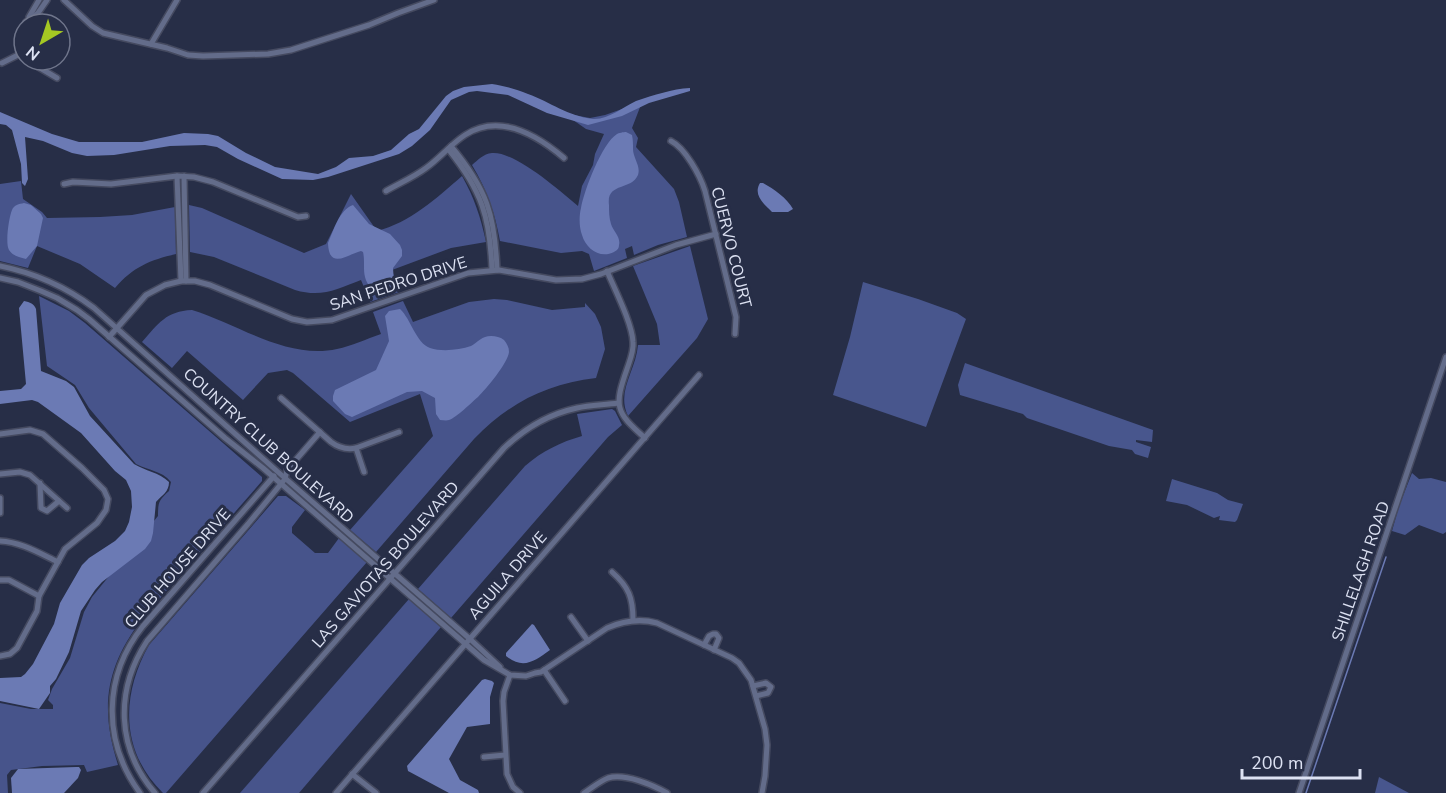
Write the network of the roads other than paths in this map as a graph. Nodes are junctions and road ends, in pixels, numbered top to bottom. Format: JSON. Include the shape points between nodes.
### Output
{"nodes":[{"id":1,"x":47,"y":0,"type":"edge"},
{"id":2,"x":64,"y":0,"type":"edge"},
{"id":3,"x":177,"y":0,"type":"edge"},
{"id":4,"x":434,"y":0,"type":"edge"},
{"id":5,"x":38,"y":12,"type":"edge"},
{"id":6,"x":151,"y":44,"type":"junction"},
{"id":7,"x":12,"y":58,"type":"edge"},
{"id":8,"x":2,"y":63,"type":"dead end"},
{"id":9,"x":47,"y":72,"type":"edge"},
{"id":10,"x":57,"y":78,"type":"dead end"},
{"id":11,"x":670,"y":141,"type":"dead end"},
{"id":12,"x":449,"y":148,"type":"junction"},
{"id":13,"x":564,"y":158,"type":"dead end"},
{"id":14,"x":181,"y":176,"type":"junction"},
{"id":15,"x":64,"y":184,"type":"dead end"},
{"id":16,"x":386,"y":191,"type":"dead end"},
{"id":17,"x":306,"y":216,"type":"dead end"},
{"id":18,"x":716,"y":234,"type":"junction"},
{"id":19,"x":0,"y":266,"type":"edge"},
{"id":20,"x":495,"y":270,"type":"junction"},
{"id":21,"x":607,"y":272,"type":"junction"},
{"id":22,"x":0,"y":278,"type":"edge"},
{"id":23,"x":184,"y":281,"type":"junction"},
{"id":24,"x":117,"y":328,"type":"junction"},
{"id":25,"x":735,"y":334,"type":"dead end"},
{"id":26,"x":109,"y":337,"type":"junction"},
{"id":27,"x":1446,"y":357,"type":"edge"},
{"id":28,"x":699,"y":375,"type":"dead end"},
{"id":29,"x":281,"y":398,"type":"dead end"},
{"id":30,"x":618,"y":403,"type":"junction"},
{"id":31,"x":320,"y":432,"type":"junction"},
{"id":32,"x":399,"y":432,"type":"dead end"},
{"id":33,"x":0,"y":434,"type":"edge"},
{"id":34,"x":645,"y":438,"type":"junction"},
{"id":35,"x":356,"y":448,"type":"junction"},
{"id":36,"x":287,"y":470,"type":"junction"},
{"id":37,"x":364,"y":472,"type":"dead end"},
{"id":38,"x":0,"y":474,"type":"edge"},
{"id":39,"x":275,"y":475,"type":"junction"},
{"id":40,"x":283,"y":481,"type":"junction"},
{"id":41,"x":40,"y":483,"type":"junction"},
{"id":42,"x":0,"y":498,"type":"edge"},
{"id":43,"x":59,"y":501,"type":"junction"},
{"id":44,"x":67,"y":508,"type":"dead end"},
{"id":45,"x":0,"y":513,"type":"edge"},
{"id":46,"x":0,"y":541,"type":"edge"},
{"id":47,"x":58,"y":562,"type":"junction"},
{"id":48,"x":612,"y":572,"type":"dead end"},
{"id":49,"x":392,"y":576,"type":"junction"},
{"id":50,"x":0,"y":580,"type":"edge"},
{"id":51,"x":39,"y":596,"type":"junction"},
{"id":52,"x":572,"y":617,"type":"dead end"},
{"id":53,"x":633,"y":620,"type":"junction"},
{"id":54,"x":468,"y":641,"type":"junction"},
{"id":55,"x":588,"y":641,"type":"junction"},
{"id":56,"x":704,"y":645,"type":"junction"},
{"id":57,"x":714,"y":650,"type":"junction"},
{"id":58,"x":0,"y":656,"type":"edge"},
{"id":59,"x":544,"y":670,"type":"junction"},
{"id":60,"x":510,"y":675,"type":"junction"},
{"id":61,"x":753,"y":686,"type":"junction"},
{"id":62,"x":756,"y":696,"type":"junction"},
{"id":63,"x":565,"y":701,"type":"dead end"},
{"id":64,"x":124,"y":713,"type":"junction"},
{"id":65,"x":112,"y":714,"type":"junction"},
{"id":66,"x":505,"y":755,"type":"junction"},
{"id":67,"x":484,"y":757,"type":"dead end"},
{"id":68,"x":352,"y":774,"type":"junction"},
{"id":69,"x":140,"y":793,"type":"edge"},
{"id":70,"x":155,"y":793,"type":"edge"},
{"id":71,"x":203,"y":793,"type":"edge"},
{"id":72,"x":336,"y":793,"type":"edge"},
{"id":73,"x":376,"y":793,"type":"edge"},
{"id":74,"x":520,"y":793,"type":"edge"},
{"id":75,"x":584,"y":793,"type":"edge"},
{"id":76,"x":667,"y":793,"type":"edge"},
{"id":77,"x":762,"y":793,"type":"edge"},
{"id":78,"x":1299,"y":793,"type":"edge"}],
"edges":[{"from":1,"to":5,"type":"street"},
{"from":2,"to":6,"type":"street","via":[[103,33]]},
{"from":3,"to":6,"type":"street"},
{"from":4,"to":6,"type":"street","via":[[363,27],[276,53],[195,56]]},
{"from":7,"to":8,"type":"street"},
{"from":9,"to":10,"type":"street"},
{"from":11,"to":18,"type":"street","name":"CUERVO COURT","via":[[681,149],[702,182]]},
{"from":12,"to":13,"type":"street","via":[[472,130],[500,125],[548,144]]},
{"from":12,"to":16,"type":"street","via":[[423,170]]},
{"from":12,"to":20,"type":"street","via":[[485,212]]},
{"from":14,"to":15,"type":"street","via":[[126,183]]},
{"from":14,"to":17,"type":"street","via":[[213,182],[298,217]]},
{"from":14,"to":23,"type":"street"},
{"from":18,"to":21,"type":"street","name":"SAN PEDRO DRIVE"},
{"from":18,"to":25,"type":"street","name":"CUERVO COURT","via":[[736,317]]},
{"from":19,"to":24,"type":"street","name":"COUNTRY CLUB BOULEVARD","via":[[59,286]]},
{"from":20,"to":21,"type":"street","name":"SAN PEDRO DRIVE","via":[[561,280]]},
{"from":20,"to":23,"type":"street","name":"SAN PEDRO DRIVE","via":[[458,276],[342,317],[317,322],[292,319],[210,285]]},
{"from":21,"to":30,"type":"street","via":[[633,340]]},
{"from":22,"to":26,"type":"street","name":"COUNTRY CLUB BOULEVARD","via":[[57,298]]},
{"from":23,"to":24,"type":"street","via":[[151,292]]},
{"from":24,"to":26,"type":"street"},
{"from":24,"to":39,"type":"street","name":"COUNTRY CLUB BOULEVARD"},
{"from":26,"to":39,"type":"street","name":"COUNTRY CLUB BOULEVARD","via":[[225,438]]},
{"from":27,"to":78,"type":"street","name":"SHILLELAGH ROAD"},
{"from":28,"to":34,"type":"street","name":"AGUILA DRIVE"},
{"from":29,"to":31,"type":"street"},
{"from":30,"to":34,"type":"street","via":[[626,421]]},
{"from":30,"to":49,"type":"street","name":"LAS GAVIOTAS BOULEVARD","via":[[564,411],[519,435],[494,458]]},
{"from":31,"to":35,"type":"street","via":[[340,448]]},
{"from":31,"to":36,"type":"street"},
{"from":32,"to":35,"type":"street"},
{"from":33,"to":47,"type":"street","via":[[30,430],[43,434],[107,494],[106,510],[92,528],[67,546]]},
{"from":34,"to":54,"type":"street","name":"AGUILA DRIVE"},
{"from":35,"to":37,"type":"street"},
{"from":36,"to":39,"type":"street"},
{"from":36,"to":40,"type":"street"},
{"from":38,"to":41,"type":"street","via":[[27,474]]},
{"from":39,"to":40,"type":"street","name":"COUNTRY CLUB BOULEVARD"},
{"from":39,"to":65,"type":"street","name":"CLUB HOUSE DRIVE","via":[[133,640],[116,678]]},
{"from":40,"to":49,"type":"street","name":"COUNTRY CLUB BOULEVARD"},
{"from":40,"to":64,"type":"street","name":"CLUB HOUSE DRIVE","via":[[146,642],[127,683]]},
{"from":41,"to":43,"type":"street"},
{"from":41,"to":43,"type":"street","via":[[41,508],[47,511]]},
{"from":42,"to":45,"type":"street"},
{"from":43,"to":44,"type":"street"},
{"from":46,"to":47,"type":"street","via":[[23,545]]},
{"from":47,"to":51,"type":"street"},
{"from":48,"to":53,"type":"street","via":[[629,592]]},
{"from":49,"to":54,"type":"street","name":"COUNTRY CLUB BOULEVARD"},
{"from":49,"to":71,"type":"street","name":"LAS GAVIOTAS BOULEVARD"},
{"from":50,"to":51,"type":"street","via":[[9,580]]},
{"from":51,"to":58,"type":"street","via":[[37,610],[17,648]]},
{"from":52,"to":55,"type":"street"},
{"from":53,"to":55,"type":"street","via":[[607,628]]},
{"from":53,"to":56,"type":"street","via":[[657,623]]},
{"from":54,"to":60,"type":"street","name":"COUNTRY CLUB BOULEVARD","via":[[487,662]]},
{"from":54,"to":68,"type":"street","name":"AGUILA DRIVE"},
{"from":55,"to":59,"type":"street"},
{"from":56,"to":57,"type":"street"},
{"from":56,"to":57,"type":"street","via":[[709,636],[716,634]]},
{"from":57,"to":61,"type":"street","via":[[739,663]]},
{"from":59,"to":60,"type":"street","via":[[526,676]]},
{"from":59,"to":63,"type":"street"},
{"from":60,"to":66,"type":"street","via":[[503,700]]},
{"from":61,"to":62,"type":"street"},
{"from":61,"to":62,"type":"street","via":[[766,683],[771,687],[768,693]]},
{"from":62,"to":77,"type":"street","via":[[767,745]]},
{"from":64,"to":65,"type":"street"},
{"from":64,"to":70,"type":"street","name":"CLUB HOUSE DRIVE","via":[[133,759]]},
{"from":65,"to":69,"type":"street","name":"CLUB HOUSE DRIVE","via":[[123,767]]},
{"from":66,"to":67,"type":"street"},
{"from":66,"to":74,"type":"street","via":[[509,781]]},
{"from":68,"to":72,"type":"street","name":"AGUILA DRIVE"},
{"from":68,"to":73,"type":"street"},
{"from":75,"to":76,"type":"street","via":[[615,777],[629,778]]}]}
